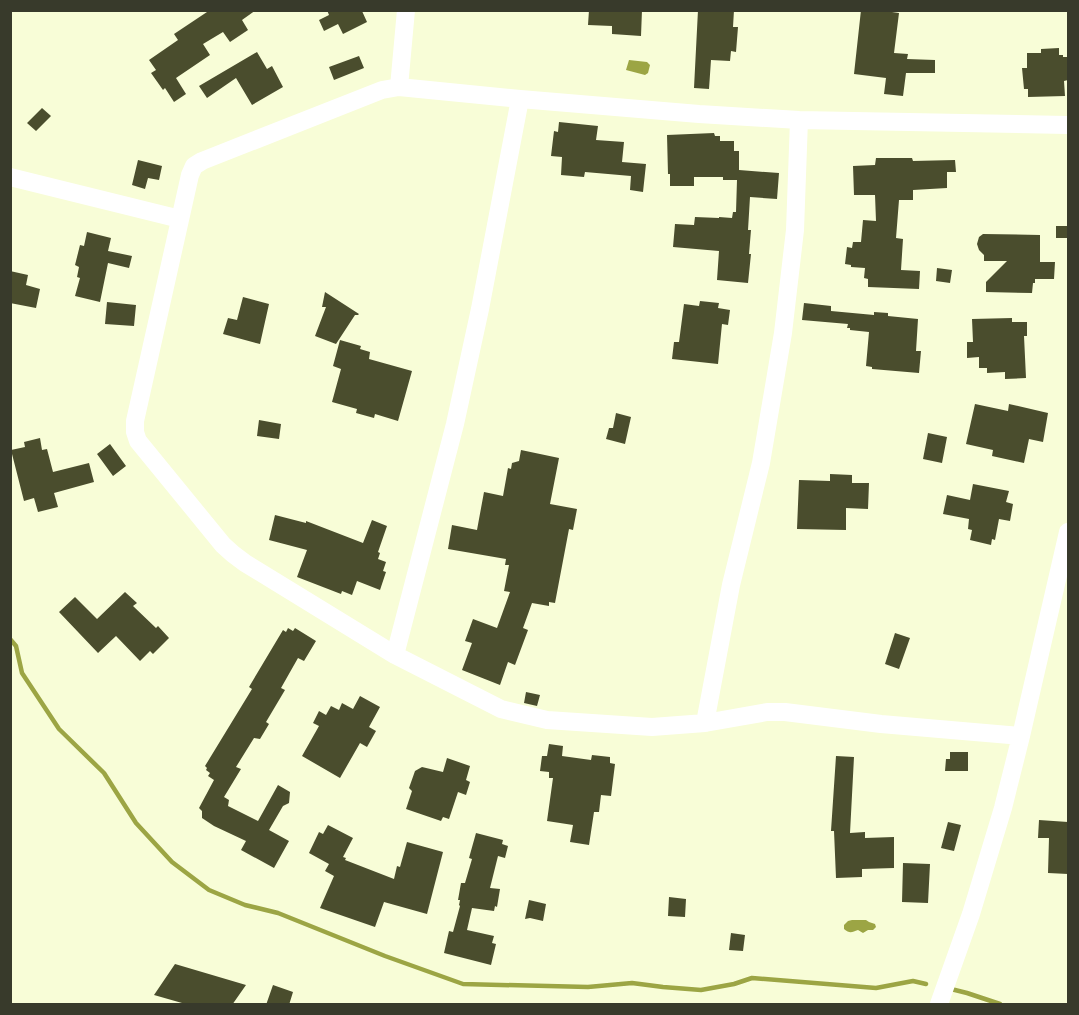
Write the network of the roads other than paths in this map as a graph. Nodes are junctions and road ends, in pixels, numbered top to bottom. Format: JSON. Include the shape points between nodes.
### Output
{"nodes":[{"id":1,"x":406,"y":10,"type":"edge"},
{"id":2,"x":399,"y":87,"type":"junction"},
{"id":3,"x":520,"y":99,"type":"junction"},
{"id":4,"x":799,"y":120,"type":"junction"},
{"id":5,"x":1068,"y":125,"type":"edge"},
{"id":6,"x":10,"y":177,"type":"edge"},
{"id":7,"x":180,"y":219,"type":"junction"},
{"id":8,"x":1068,"y":532,"type":"edge"},
{"id":9,"x":395,"y":655,"type":"junction"},
{"id":10,"x":705,"y":723,"type":"junction"},
{"id":11,"x":1021,"y":736,"type":"junction"},
{"id":12,"x":939,"y":1005,"type":"edge"}],
"edges":[{"from":1,"to":2,"type":"street"},
{"from":2,"to":3,"type":"street"},
{"from":2,"to":7,"type":"street","via":[[382,90],[202,161],[190,175]]},
{"from":3,"to":4,"type":"street"},
{"from":3,"to":9,"type":"street","via":[[480,309]]},
{"from":4,"to":5,"type":"street"},
{"from":4,"to":10,"type":"street","via":[[795,230],[783,333],[761,463],[731,585]]},
{"from":6,"to":7,"type":"street"},
{"from":7,"to":9,"type":"street","via":[[135,421],[138,441],[233,554]]},
{"from":8,"to":11,"type":"street"},
{"from":9,"to":10,"type":"street","via":[[501,709],[547,720],[651,727]]},
{"from":10,"to":11,"type":"street","via":[[785,712]]},
{"from":11,"to":12,"type":"street","via":[[971,914]]}]}
